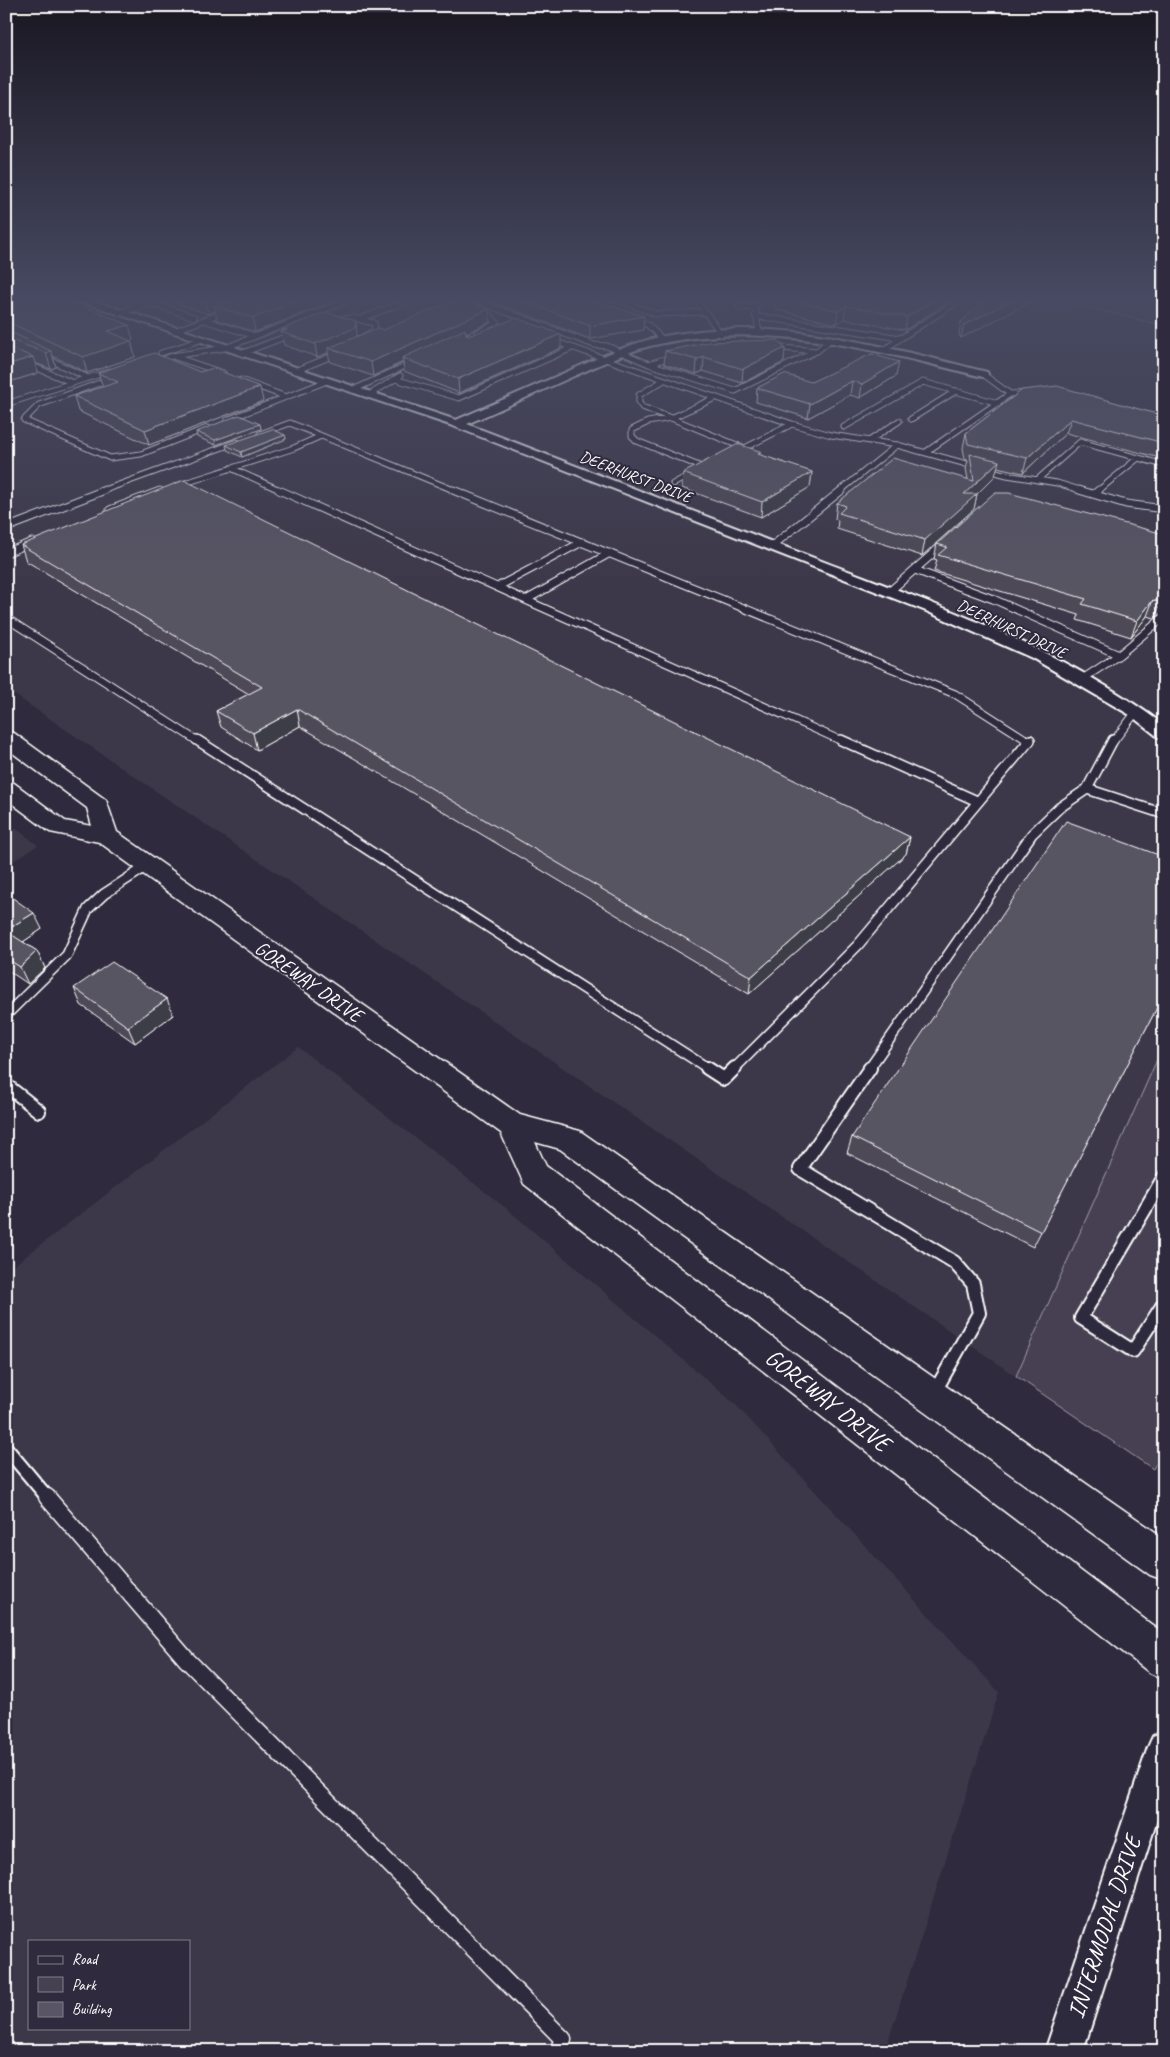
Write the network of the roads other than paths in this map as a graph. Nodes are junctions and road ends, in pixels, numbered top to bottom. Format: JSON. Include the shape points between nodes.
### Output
{"nodes":[{"id":1,"x":38,"y":394,"type":"edge"},
{"id":2,"x":69,"y":394,"type":"edge"},
{"id":3,"x":278,"y":394,"type":"edge"},
{"id":4,"x":294,"y":394,"type":"edge"},
{"id":5,"x":365,"y":394,"type":"edge"},
{"id":6,"x":446,"y":394,"type":"edge"},
{"id":7,"x":468,"y":394,"type":"edge"},
{"id":8,"x":524,"y":394,"type":"edge"},
{"id":9,"x":641,"y":394,"type":"edge"},
{"id":10,"x":704,"y":394,"type":"edge"},
{"id":11,"x":902,"y":394,"type":"edge"},
{"id":12,"x":951,"y":394,"type":"edge"},
{"id":13,"x":967,"y":394,"type":"edge"},
{"id":14,"x":1010,"y":394,"type":"edge"},
{"id":15,"x":368,"y":395,"type":"joint"},
{"id":16,"x":286,"y":397,"type":"junction"},
{"id":17,"x":715,"y":398,"type":"junction"},
{"id":18,"x":998,"y":402,"type":"junction"},
{"id":19,"x":6,"y":404,"type":"edge"},
{"id":20,"x":671,"y":418,"type":"junction"},
{"id":21,"x":911,"y":419,"type":"dead end"},
{"id":22,"x":899,"y":421,"type":"dead end"},
{"id":23,"x":222,"y":422,"type":"edge"},
{"id":24,"x":456,"y":424,"type":"junction"},
{"id":25,"x":792,"y":424,"type":"junction"},
{"id":26,"x":214,"y":426,"type":"edge"},
{"id":27,"x":844,"y":427,"type":"dead end"},
{"id":28,"x":254,"y":436,"type":"edge"},
{"id":29,"x":322,"y":436,"type":"junction"},
{"id":30,"x":245,"y":440,"type":"edge"},
{"id":31,"x":869,"y":440,"type":"junction"},
{"id":32,"x":897,"y":444,"type":"junction"},
{"id":33,"x":744,"y":448,"type":"junction"},
{"id":34,"x":926,"y":452,"type":"junction"},
{"id":35,"x":728,"y":456,"type":"edge"},
{"id":36,"x":1138,"y":458,"type":"junction"},
{"id":37,"x":712,"y":464,"type":"edge"},
{"id":38,"x":1164,"y":465,"type":"edge"},
{"id":39,"x":231,"y":468,"type":"junction"},
{"id":40,"x":704,"y":468,"type":"junction"},
{"id":41,"x":1037,"y":480,"type":"junction"},
{"id":42,"x":673,"y":484,"type":"dead end"},
{"id":43,"x":1094,"y":494,"type":"junction"},
{"id":44,"x":1164,"y":509,"type":"edge"},
{"id":45,"x":106,"y":512,"type":"edge"},
{"id":46,"x":6,"y":528,"type":"edge"},
{"id":47,"x":42,"y":538,"type":"edge"},
{"id":48,"x":951,"y":538,"type":"edge"},
{"id":49,"x":582,"y":542,"type":"junction"},
{"id":50,"x":772,"y":546,"type":"junction"},
{"id":51,"x":6,"y":553,"type":"edge"},
{"id":52,"x":610,"y":553,"type":"junction"},
{"id":53,"x":915,"y":570,"type":"junction"},
{"id":54,"x":498,"y":587,"type":"junction"},
{"id":55,"x":889,"y":592,"type":"junction"},
{"id":56,"x":526,"y":600,"type":"junction"},
{"id":57,"x":1164,"y":617,"type":"edge"},
{"id":58,"x":6,"y":618,"type":"edge"},
{"id":59,"x":1119,"y":655,"type":"junction"},
{"id":60,"x":1082,"y":680,"type":"junction"},
{"id":61,"x":1136,"y":712,"type":"junction"},
{"id":62,"x":1164,"y":733,"type":"edge"},
{"id":63,"x":6,"y":738,"type":"edge"},
{"id":64,"x":6,"y":788,"type":"edge"},
{"id":65,"x":1087,"y":788,"type":"junction"},
{"id":66,"x":977,"y":801,"type":"junction"},
{"id":67,"x":1164,"y":814,"type":"edge"},
{"id":68,"x":106,"y":836,"type":"junction"},
{"id":69,"x":148,"y":866,"type":"junction"},
{"id":70,"x":6,"y":1015,"type":"edge"},
{"id":71,"x":6,"y":1085,"type":"edge"},
{"id":72,"x":39,"y":1112,"type":"dead end"},
{"id":73,"x":512,"y":1125,"type":"junction"},
{"id":74,"x":1164,"y":1177,"type":"edge"},
{"id":75,"x":1164,"y":1303,"type":"edge"},
{"id":76,"x":932,"y":1396,"type":"junction"},
{"id":77,"x":6,"y":1448,"type":"edge"},
{"id":78,"x":1164,"y":1561,"type":"edge"},
{"id":79,"x":1164,"y":1659,"type":"edge"},
{"id":80,"x":1164,"y":1747,"type":"edge"},
{"id":81,"x":558,"y":2051,"type":"edge"},
{"id":82,"x":1064,"y":2051,"type":"edge"}],
"edges":[{"from":1,"to":19,"type":"lane"},
{"from":2,"to":26,"type":"lane","via":[[39,405],[24,420],[110,458],[141,454]]},
{"from":3,"to":16,"type":"lane"},
{"from":4,"to":16,"type":"lane"},
{"from":5,"to":15,"type":"street","name":"DEERHURST DRIVE"},
{"from":6,"to":7,"type":"lane","via":[[459,398]]},
{"from":8,"to":24,"type":"street"},
{"from":9,"to":20,"type":"lane","via":[[639,403],[642,407]]},
{"from":10,"to":17,"type":"lane"},
{"from":11,"to":27,"type":"lane"},
{"from":12,"to":21,"type":"lane"},
{"from":13,"to":18,"type":"lane"},
{"from":14,"to":18,"type":"lane"},
{"from":15,"to":24,"type":"street","name":"DEERHURST DRIVE"},
{"from":16,"to":23,"type":"lane"},
{"from":17,"to":20,"type":"lane"},
{"from":17,"to":25,"type":"lane"},
{"from":18,"to":34,"type":"lane"},
{"from":20,"to":33,"type":"lane"},
{"from":20,"to":40,"type":"lane","via":[[648,422],[632,430],[632,436],[637,441]]},
{"from":22,"to":31,"type":"lane"},
{"from":24,"to":50,"type":"street","name":"DEERHURST DRIVE"},
{"from":25,"to":31,"type":"lane","via":[[831,435]]},
{"from":25,"to":33,"type":"lane"},
{"from":28,"to":29,"type":"lane","via":[[290,423]]},
{"from":29,"to":39,"type":"lane"},
{"from":29,"to":49,"type":"lane"},
{"from":30,"to":46,"type":"lane"},
{"from":31,"to":32,"type":"lane"},
{"from":32,"to":34,"type":"lane"},
{"from":32,"to":50,"type":"lane"},
{"from":33,"to":35,"type":"lane"},
{"from":34,"to":41,"type":"lane"},
{"from":36,"to":38,"type":"lane"},
{"from":36,"to":41,"type":"lane","via":[[1080,442]]},
{"from":36,"to":43,"type":"lane"},
{"from":37,"to":40,"type":"lane"},
{"from":39,"to":45,"type":"lane"},
{"from":39,"to":54,"type":"lane"},
{"from":40,"to":42,"type":"lane"},
{"from":41,"to":43,"type":"lane"},
{"from":43,"to":44,"type":"lane","via":[[1126,504]]},
{"from":47,"to":51,"type":"lane"},
{"from":48,"to":53,"type":"lane"},
{"from":49,"to":52,"type":"lane"},
{"from":49,"to":54,"type":"lane"},
{"from":50,"to":55,"type":"street","name":"DEERHURST DRIVE"},
{"from":52,"to":56,"type":"lane"},
{"from":52,"to":66,"type":"lane","via":[[955,694],[1031,741]]},
{"from":53,"to":55,"type":"lane"},
{"from":53,"to":59,"type":"lane","via":[[992,599]]},
{"from":54,"to":56,"type":"lane"},
{"from":55,"to":60,"type":"street","name":"DEERHURST DRIVE","via":[[1037,655]]},
{"from":56,"to":66,"type":"lane"},
{"from":57,"to":59,"type":"lane"},
{"from":58,"to":66,"type":"lane","via":[[724,1079],[858,945]]},
{"from":59,"to":60,"type":"lane"},
{"from":60,"to":61,"type":"street","name":"DEERHURST DRIVE"},
{"from":61,"to":62,"type":"street","name":"DEERHURST DRIVE"},
{"from":61,"to":65,"type":"lane","via":[[1114,737]]},
{"from":63,"to":68,"type":"main road","via":[[98,805]]},
{"from":64,"to":68,"type":"main road","name":"GOREWAY DRIVE","via":[[58,827]]},
{"from":65,"to":67,"type":"lane"},
{"from":65,"to":76,"type":"lane","via":[[1059,808],[1032,834],[800,1169],[954,1262],[973,1284],[979,1314]]},
{"from":68,"to":69,"type":"main road","name":"GOREWAY DRIVE"},
{"from":69,"to":70,"type":"lane","via":[[104,894],[88,909],[67,955]]},
{"from":69,"to":73,"type":"main road","name":"GOREWAY DRIVE"},
{"from":71,"to":72,"type":"lane"},
{"from":73,"to":76,"type":"main road","name":"GOREWAY DRIVE","via":[[569,1139]]},
{"from":73,"to":79,"type":"main road","name":"GOREWAY DRIVE","via":[[535,1175]]},
{"from":74,"to":75,"type":"lane","via":[[1081,1318],[1133,1351]]},
{"from":76,"to":78,"type":"main road","name":"GOREWAY DRIVE"},
{"from":77,"to":81,"type":"lane","via":[[186,1659],[563,2039]]},
{"from":80,"to":82,"type":"street","name":"INTERMODAL DRIVE"}]}
